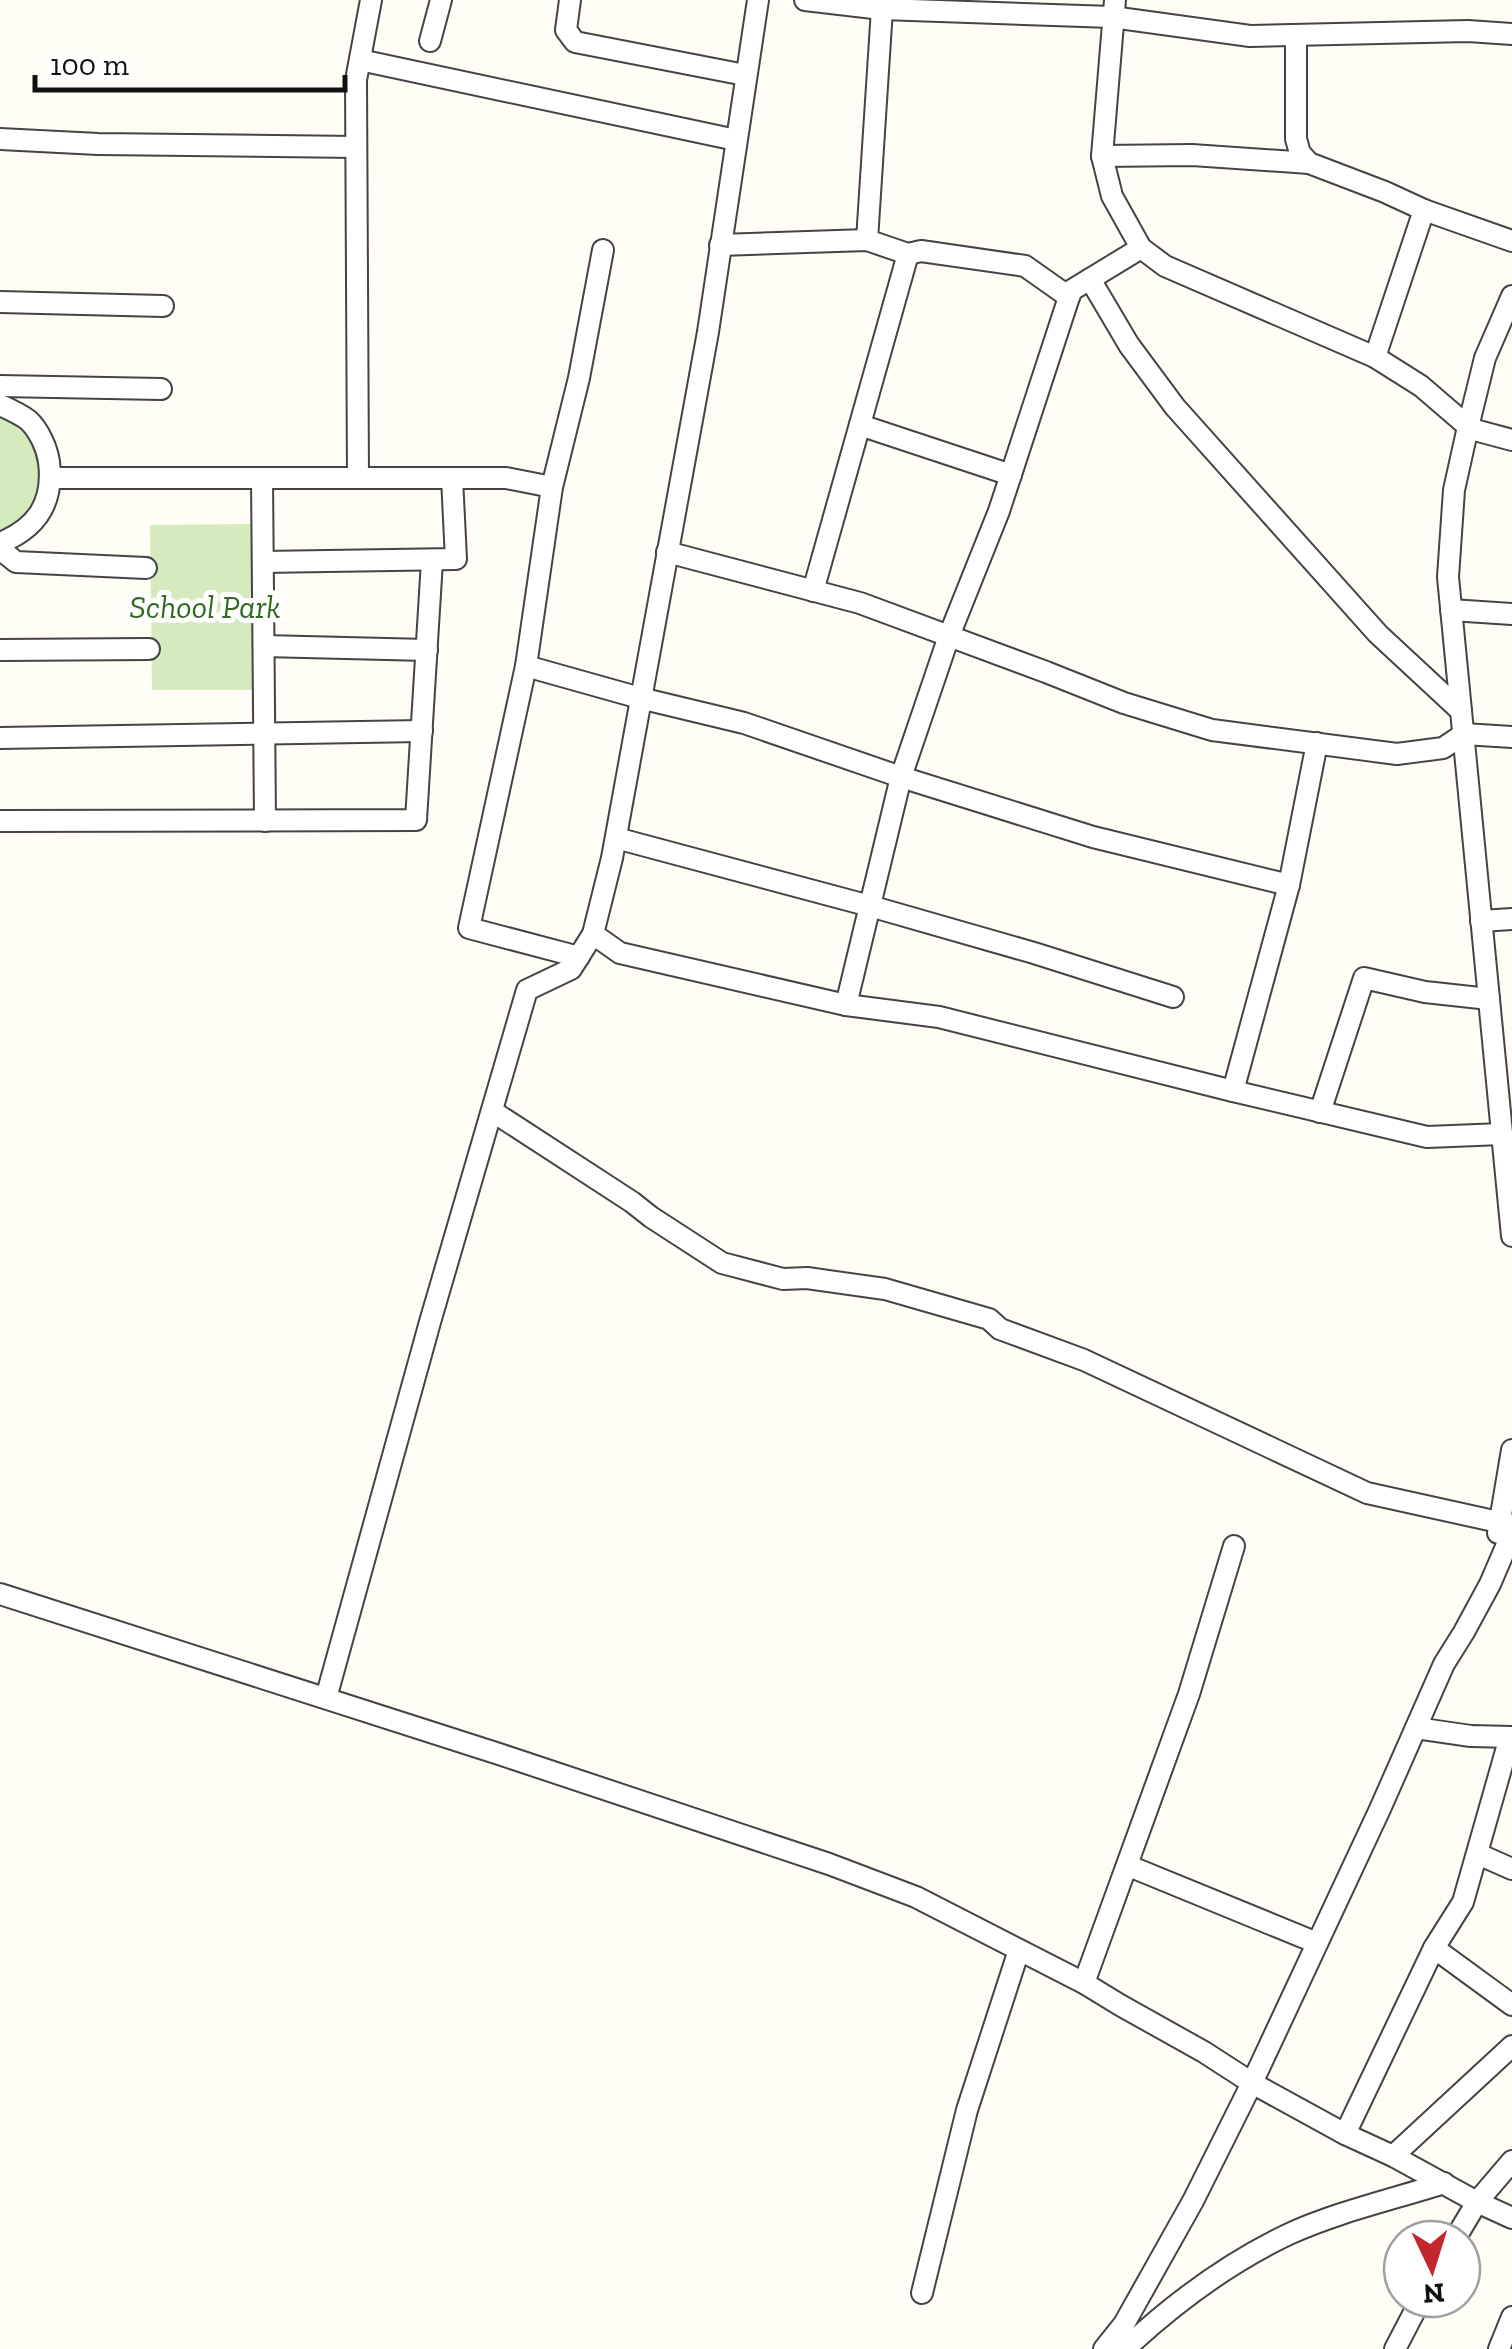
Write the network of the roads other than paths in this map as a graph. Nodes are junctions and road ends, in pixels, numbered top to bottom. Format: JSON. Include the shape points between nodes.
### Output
{"nodes":[{"id":1,"x":370,"y":0,"type":"edge"},
{"id":2,"x":441,"y":0,"type":"edge"},
{"id":3,"x":570,"y":0,"type":"edge"},
{"id":4,"x":758,"y":0,"type":"edge"},
{"id":5,"x":804,"y":0,"type":"edge"},
{"id":6,"x":960,"y":6,"type":"edge"},
{"id":7,"x":1113,"y":8,"type":"edge"},
{"id":8,"x":882,"y":10,"type":"junction"},
{"id":9,"x":1512,"y":34,"type":"edge"},
{"id":10,"x":1296,"y":35,"type":"junction"},
{"id":11,"x":430,"y":41,"type":"dead end"},
{"id":12,"x":360,"y":60,"type":"junction"},
{"id":13,"x":745,"y":75,"type":"junction"},
{"id":14,"x":0,"y":139,"type":"edge"},
{"id":15,"x":736,"y":140,"type":"junction"},
{"id":16,"x":356,"y":147,"type":"junction"},
{"id":17,"x":1102,"y":156,"type":"junction"},
{"id":18,"x":1309,"y":163,"type":"junction"},
{"id":19,"x":1424,"y":210,"type":"junction"},
{"id":20,"x":868,"y":240,"type":"junction"},
{"id":21,"x":1512,"y":241,"type":"edge"},
{"id":22,"x":720,"y":245,"type":"junction"},
{"id":23,"x":1140,"y":248,"type":"junction"},
{"id":24,"x":603,"y":250,"type":"dead end"},
{"id":25,"x":908,"y":254,"type":"junction"},
{"id":26,"x":1090,"y":279,"type":"junction"},
{"id":27,"x":1512,"y":296,"type":"edge"},
{"id":28,"x":1070,"y":297,"type":"junction"},
{"id":29,"x":0,"y":302,"type":"edge"},
{"id":30,"x":163,"y":306,"type":"dead end"},
{"id":31,"x":1375,"y":357,"type":"junction"},
{"id":32,"x":0,"y":386,"type":"edge"},
{"id":33,"x":161,"y":389,"type":"dead end"},
{"id":34,"x":0,"y":405,"type":"edge"},
{"id":35,"x":860,"y":424,"type":"junction"},
{"id":36,"x":1468,"y":427,"type":"junction"},
{"id":37,"x":1512,"y":440,"type":"edge"},
{"id":38,"x":1011,"y":476,"type":"junction"},
{"id":39,"x":51,"y":478,"type":"junction"},
{"id":40,"x":262,"y":478,"type":"junction"},
{"id":41,"x":358,"y":478,"type":"junction"},
{"id":42,"x":452,"y":478,"type":"junction"},
{"id":43,"x":552,"y":486,"type":"junction"},
{"id":44,"x":0,"y":546,"type":"edge"},
{"id":45,"x":666,"y":552,"type":"junction"},
{"id":46,"x":432,"y":560,"type":"junction"},
{"id":47,"x":263,"y":562,"type":"junction"},
{"id":48,"x":146,"y":568,"type":"dead end"},
{"id":49,"x":814,"y":591,"type":"junction"},
{"id":50,"x":1451,"y":610,"type":"junction"},
{"id":51,"x":1512,"y":614,"type":"edge"},
{"id":52,"x":949,"y":636,"type":"junction"},
{"id":53,"x":264,"y":646,"type":"junction"},
{"id":54,"x":149,"y":649,"type":"dead end"},
{"id":55,"x":0,"y":650,"type":"edge"},
{"id":56,"x":427,"y":650,"type":"junction"},
{"id":57,"x":526,"y":666,"type":"junction"},
{"id":58,"x":640,"y":698,"type":"junction"},
{"id":59,"x":1461,"y":711,"type":"junction"},
{"id":60,"x":422,"y":731,"type":"junction"},
{"id":61,"x":264,"y":733,"type":"junction"},
{"id":62,"x":1464,"y":734,"type":"junction"},
{"id":63,"x":0,"y":738,"type":"edge"},
{"id":64,"x":1512,"y":738,"type":"edge"},
{"id":65,"x":1318,"y":743,"type":"junction"},
{"id":66,"x":901,"y":777,"type":"junction"},
{"id":67,"x":264,"y":820,"type":"junction"},
{"id":68,"x":0,"y":821,"type":"edge"},
{"id":69,"x":616,"y":838,"type":"junction"},
{"id":70,"x":1289,"y":885,"type":"junction"},
{"id":71,"x":870,"y":906,"type":"junction"},
{"id":72,"x":1512,"y":919,"type":"edge"},
{"id":73,"x":1481,"y":921,"type":"junction"},
{"id":74,"x":593,"y":934,"type":"junction"},
{"id":75,"x":579,"y":957,"type":"junction"},
{"id":76,"x":1173,"y":997,"type":"dead end"},
{"id":77,"x":1489,"y":999,"type":"junction"},
{"id":78,"x":846,"y":1005,"type":"junction"},
{"id":79,"x":1232,"y":1091,"type":"junction"},
{"id":80,"x":492,"y":1112,"type":"junction"},
{"id":81,"x":1320,"y":1112,"type":"junction"},
{"id":82,"x":1502,"y":1134,"type":"junction"},
{"id":83,"x":1512,"y":1236,"type":"edge"},
{"id":84,"x":1512,"y":1450,"type":"edge"},
{"id":85,"x":1508,"y":1527,"type":"edge"},
{"id":86,"x":1234,"y":1546,"type":"dead end"},
{"id":87,"x":0,"y":1594,"type":"edge"},
{"id":88,"x":326,"y":1698,"type":"junction"},
{"id":89,"x":1416,"y":1728,"type":"junction"},
{"id":90,"x":1511,"y":1737,"type":"edge"},
{"id":91,"x":1478,"y":1854,"type":"junction"},
{"id":92,"x":1128,"y":1866,"type":"junction"},
{"id":93,"x":1512,"y":1869,"type":"edge"},
{"id":94,"x":1317,"y":1942,"type":"junction"},
{"id":95,"x":1434,"y":1948,"type":"junction"},
{"id":96,"x":1019,"y":1950,"type":"junction"},
{"id":97,"x":1084,"y":1983,"type":"junction"},
{"id":98,"x":1512,"y":2006,"type":"edge"},
{"id":99,"x":1512,"y":2046,"type":"edge"},
{"id":100,"x":1252,"y":2083,"type":"junction"},
{"id":101,"x":1345,"y":2134,"type":"junction"},
{"id":102,"x":1393,"y":2156,"type":"junction"},
{"id":103,"x":1512,"y":2161,"type":"edge"},
{"id":104,"x":1444,"y":2183,"type":"junction"},
{"id":105,"x":1477,"y":2202,"type":"junction"},
{"id":106,"x":1512,"y":2218,"type":"edge"},
{"id":107,"x":1467,"y":2219,"type":"edge"},
{"id":108,"x":922,"y":2294,"type":"dead end"},
{"id":109,"x":1512,"y":2317,"type":"edge"},
{"id":110,"x":1411,"y":2319,"type":"edge"},
{"id":111,"x":1104,"y":2349,"type":"edge"},
{"id":112,"x":1125,"y":2349,"type":"edge"},
{"id":113,"x":1395,"y":2349,"type":"edge"},
{"id":114,"x":1499,"y":2349,"type":"edge"}],
"edges":[{"from":1,"to":12,"type":"street"},
{"from":2,"to":11,"type":"street"},
{"from":3,"to":13,"type":"street","via":[[566,30],[574,42]]},
{"from":4,"to":13,"type":"street"},
{"from":5,"to":8,"type":"street"},
{"from":6,"to":7,"type":"street"},
{"from":6,"to":8,"type":"street"},
{"from":7,"to":10,"type":"street","via":[[1250,36]]},
{"from":7,"to":17,"type":"street"},
{"from":8,"to":20,"type":"street"},
{"from":9,"to":10,"type":"street"},
{"from":10,"to":18,"type":"street","via":[[1296,139]]},
{"from":12,"to":15,"type":"street"},
{"from":12,"to":16,"type":"street"},
{"from":13,"to":15,"type":"street"},
{"from":14,"to":16,"type":"street"},
{"from":15,"to":22,"type":"street"},
{"from":16,"to":41,"type":"street"},
{"from":17,"to":18,"type":"street"},
{"from":17,"to":23,"type":"street","via":[[1112,196]]},
{"from":18,"to":19,"type":"street"},
{"from":19,"to":21,"type":"street"},
{"from":19,"to":31,"type":"street"},
{"from":20,"to":22,"type":"street"},
{"from":20,"to":25,"type":"street"},
{"from":22,"to":45,"type":"street"},
{"from":23,"to":26,"type":"street"},
{"from":23,"to":31,"type":"street","via":[[1165,266]]},
{"from":24,"to":43,"type":"street"},
{"from":25,"to":28,"type":"street","via":[[1025,266]]},
{"from":25,"to":35,"type":"street"},
{"from":26,"to":28,"type":"street"},
{"from":26,"to":59,"type":"street","via":[[1174,407],[1378,634]]},
{"from":27,"to":36,"type":"street","via":[[1485,358]]},
{"from":28,"to":38,"type":"street"},
{"from":29,"to":30,"type":"street"},
{"from":31,"to":36,"type":"street"},
{"from":32,"to":33,"type":"street"},
{"from":34,"to":39,"type":"street","via":[[30,422],[48,449]]},
{"from":35,"to":38,"type":"street"},
{"from":35,"to":49,"type":"street"},
{"from":36,"to":37,"type":"street"},
{"from":36,"to":50,"type":"street","via":[[1454,490]]},
{"from":38,"to":52,"type":"street"},
{"from":39,"to":40,"type":"street"},
{"from":39,"to":44,"type":"street","via":[[38,518]]},
{"from":40,"to":41,"type":"street"},
{"from":40,"to":47,"type":"street"},
{"from":41,"to":42,"type":"street"},
{"from":42,"to":43,"type":"street"},
{"from":42,"to":46,"type":"street","via":[[456,559]]},
{"from":43,"to":57,"type":"street"},
{"from":44,"to":48,"type":"street","via":[[16,562]]},
{"from":45,"to":49,"type":"street"},
{"from":45,"to":58,"type":"street"},
{"from":46,"to":47,"type":"street"},
{"from":46,"to":56,"type":"street"},
{"from":47,"to":53,"type":"street"},
{"from":49,"to":52,"type":"street"},
{"from":50,"to":51,"type":"street"},
{"from":50,"to":59,"type":"street"},
{"from":52,"to":65,"type":"street","via":[[1212,730]]},
{"from":52,"to":66,"type":"street"},
{"from":53,"to":56,"type":"street"},
{"from":53,"to":61,"type":"street"},
{"from":54,"to":55,"type":"street"},
{"from":56,"to":60,"type":"street"},
{"from":57,"to":58,"type":"street"},
{"from":57,"to":75,"type":"street","via":[[469,928]]},
{"from":58,"to":66,"type":"street","via":[[744,723]]},
{"from":58,"to":69,"type":"street"},
{"from":59,"to":62,"type":"street"},
{"from":60,"to":61,"type":"street"},
{"from":60,"to":67,"type":"street","via":[[416,820]]},
{"from":61,"to":63,"type":"street"},
{"from":61,"to":67,"type":"street"},
{"from":62,"to":64,"type":"street"},
{"from":62,"to":65,"type":"street","via":[[1443,748],[1397,754]]},
{"from":62,"to":73,"type":"street"},
{"from":65,"to":70,"type":"street"},
{"from":66,"to":70,"type":"street","via":[[1093,837]]},
{"from":66,"to":71,"type":"street"},
{"from":67,"to":68,"type":"street"},
{"from":69,"to":71,"type":"street"},
{"from":69,"to":74,"type":"street"},
{"from":70,"to":79,"type":"street"},
{"from":71,"to":76,"type":"street"},
{"from":71,"to":78,"type":"street"},
{"from":72,"to":73,"type":"street"},
{"from":73,"to":77,"type":"street"},
{"from":74,"to":75,"type":"street"},
{"from":74,"to":78,"type":"street","via":[[620,953]]},
{"from":75,"to":80,"type":"street","via":[[571,969],[527,990]]},
{"from":77,"to":81,"type":"street","via":[[1364,978]]},
{"from":77,"to":82,"type":"street"},
{"from":78,"to":79,"type":"street","via":[[939,1017]]},
{"from":79,"to":81,"type":"street"},
{"from":80,"to":85,"type":"street","via":[[722,1263],[783,1279],[884,1289],[989,1320],[1367,1493]]},
{"from":80,"to":88,"type":"street"},
{"from":81,"to":82,"type":"street","via":[[1427,1137]]},
{"from":82,"to":83,"type":"street"},
{"from":84,"to":85,"type":"street"},
{"from":85,"to":89,"type":"street","via":[[1490,1584]]},
{"from":86,"to":92,"type":"street"},
{"from":87,"to":88,"type":"street"},
{"from":88,"to":96,"type":"street","via":[[829,1864]]},
{"from":89,"to":90,"type":"street"},
{"from":89,"to":94,"type":"street"},
{"from":90,"to":91,"type":"street"},
{"from":91,"to":93,"type":"street"},
{"from":91,"to":95,"type":"street","via":[[1464,1902]]},
{"from":92,"to":94,"type":"street"},
{"from":92,"to":97,"type":"street"},
{"from":94,"to":100,"type":"street"},
{"from":95,"to":98,"type":"street"},
{"from":95,"to":101,"type":"street"},
{"from":96,"to":97,"type":"street"},
{"from":96,"to":108,"type":"street","via":[[967,2110]]},
{"from":97,"to":100,"type":"street"},
{"from":99,"to":102,"type":"street"},
{"from":100,"to":101,"type":"street"},
{"from":100,"to":111,"type":"street","via":[[1193,2201]]},
{"from":101,"to":102,"type":"street"},
{"from":102,"to":104,"type":"street"},
{"from":103,"to":105,"type":"street"},
{"from":104,"to":105,"type":"street"},
{"from":104,"to":112,"type":"street","via":[[1292,2232],[1224,2268]]},
{"from":105,"to":106,"type":"street"},
{"from":105,"to":107,"type":"street"},
{"from":109,"to":114,"type":"street"},
{"from":110,"to":113,"type":"street"}]}
